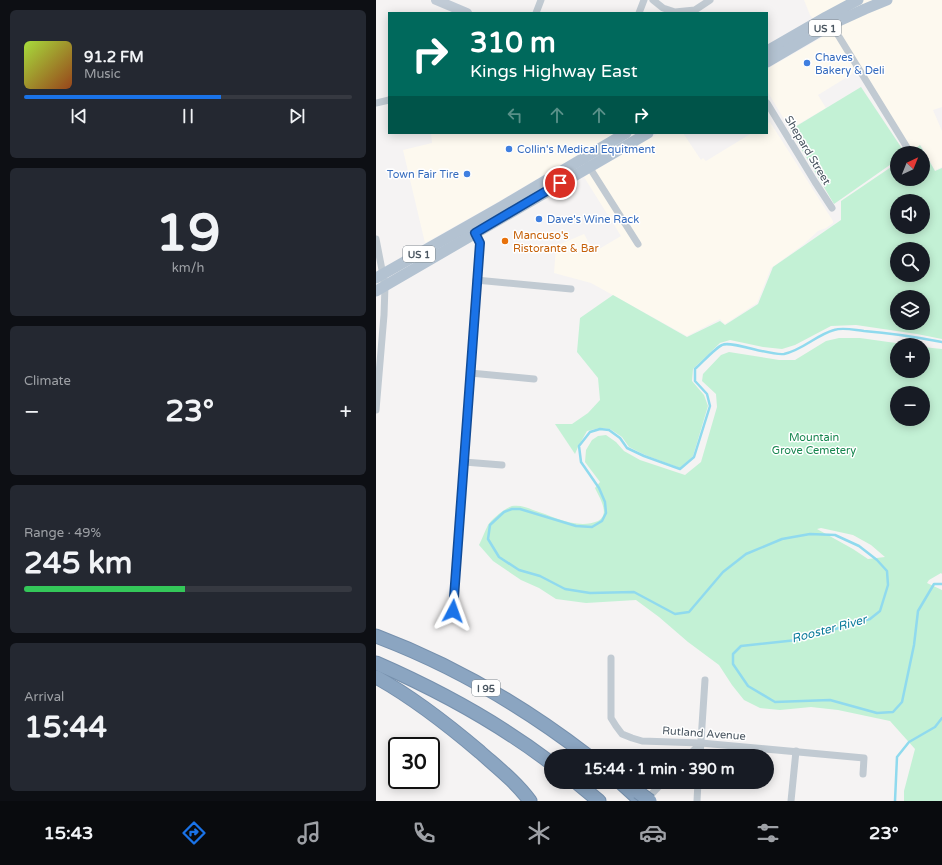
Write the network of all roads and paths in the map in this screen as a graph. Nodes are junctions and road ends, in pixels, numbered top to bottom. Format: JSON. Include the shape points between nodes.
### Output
{"nodes":[{"id":1,"x":541,"y":0,"type":"edge"},
{"id":2,"x":644,"y":0,"type":"edge"},
{"id":3,"x":652,"y":0,"type":"edge"},
{"id":4,"x":710,"y":0,"type":"edge"},
{"id":5,"x":858,"y":0,"type":"edge"},
{"id":6,"x":887,"y":0,"type":"edge"},
{"id":7,"x":440,"y":1,"type":"edge"},
{"id":8,"x":465,"y":12,"type":"edge"},
{"id":9,"x":536,"y":12,"type":"edge"},
{"id":10,"x":639,"y":12,"type":"edge"},
{"id":11,"x":829,"y":20,"type":"junction"},
{"id":12,"x":768,"y":50,"type":"edge"},
{"id":13,"x":768,"y":61,"type":"edge"},
{"id":14,"x":388,"y":100,"type":"edge"},
{"id":15,"x":376,"y":103,"type":"edge"},
{"id":16,"x":768,"y":105,"type":"edge"},
{"id":17,"x":625,"y":134,"type":"edge"},
{"id":18,"x":646,"y":134,"type":"edge"},
{"id":19,"x":906,"y":146,"type":"edge"},
{"id":20,"x":586,"y":162,"type":"junction"},
{"id":21,"x":832,"y":208,"type":"dead end"},
{"id":22,"x":472,"y":229,"type":"junction"},
{"id":23,"x":376,"y":239,"type":"edge"},
{"id":24,"x":638,"y":244,"type":"dead end"},
{"id":25,"x":380,"y":276,"type":"edge"},
{"id":26,"x":476,"y":280,"type":"junction"},
{"id":27,"x":380,"y":288,"type":"edge"},
{"id":28,"x":571,"y":289,"type":"dead end"},
{"id":29,"x":470,"y":373,"type":"junction"},
{"id":30,"x":534,"y":379,"type":"dead end"},
{"id":31,"x":376,"y":410,"type":"edge"},
{"id":32,"x":464,"y":462,"type":"junction"},
{"id":33,"x":502,"y":465,"type":"dead end"},
{"id":34,"x":453,"y":611,"type":"dead end"},
{"id":35,"x":376,"y":636,"type":"edge"},
{"id":36,"x":612,"y":658,"type":"dead end"},
{"id":37,"x":376,"y":663,"type":"edge"},
{"id":38,"x":376,"y":677,"type":"edge"},
{"id":39,"x":704,"y":680,"type":"dead end"},
{"id":40,"x":701,"y":743,"type":"junction"},
{"id":41,"x":578,"y":749,"type":"edge"},
{"id":42,"x":695,"y":749,"type":"edge"},
{"id":43,"x":701,"y":749,"type":"edge"},
{"id":44,"x":796,"y":751,"type":"junction"},
{"id":45,"x":544,"y":758,"type":"edge"},
{"id":46,"x":863,"y":774,"type":"dead end"},
{"id":47,"x":584,"y":789,"type":"edge"},
{"id":48,"x":629,"y":789,"type":"edge"},
{"id":49,"x":631,"y":789,"type":"edge"},
{"id":50,"x":652,"y":789,"type":"edge"},
{"id":51,"x":698,"y":789,"type":"edge"},
{"id":52,"x":640,"y":797,"type":"edge"},
{"id":53,"x":530,"y":801,"type":"edge"},
{"id":54,"x":599,"y":801,"type":"edge"},
{"id":55,"x":650,"y":801,"type":"edge"},
{"id":56,"x":697,"y":801,"type":"edge"},
{"id":57,"x":790,"y":801,"type":"edge"}],
"edges":[{"from":1,"to":9,"type":"street"},
{"from":2,"to":10,"type":"street"},
{"from":3,"to":4,"type":"street","via":[[663,8],[675,12],[695,10]]},
{"from":5,"to":11,"type":"main road","number":"US 1"},
{"from":6,"to":11,"type":"main road","number":"US 1"},
{"from":7,"to":8,"type":"street"},
{"from":11,"to":12,"type":"main road","number":"US 1"},
{"from":11,"to":13,"type":"main road","number":"US 1"},
{"from":11,"to":19,"type":"street"},
{"from":14,"to":15,"type":"street"},
{"from":16,"to":21,"type":"street","name":"Shepard Street"},
{"from":17,"to":20,"type":"main road","number":"US 1"},
{"from":18,"to":20,"type":"main road","number":"US 1"},
{"from":20,"to":22,"type":"main road","number":"US 1"},
{"from":20,"to":24,"type":"street"},
{"from":22,"to":25,"type":"main road","number":"US 1"},
{"from":22,"to":26,"type":"street","via":[[480,243]]},
{"from":22,"to":27,"type":"main road","number":"US 1"},
{"from":23,"to":25,"type":"street"},
{"from":25,"to":27,"type":"street"},
{"from":26,"to":28,"type":"street"},
{"from":26,"to":29,"type":"street"},
{"from":27,"to":31,"type":"street","via":[[384,315]]},
{"from":29,"to":30,"type":"street"},
{"from":29,"to":32,"type":"street"},
{"from":32,"to":33,"type":"street"},
{"from":32,"to":34,"type":"street"},
{"from":35,"to":41,"type":"highway","number":"I 95","via":[[441,664],[493,691]]},
{"from":36,"to":40,"type":"street","name":"Rutland Avenue","via":[[611,718],[622,734],[642,741]]},
{"from":37,"to":45,"type":"highway","number":"I 95","via":[[470,710]]},
{"from":38,"to":53,"type":"highway","via":[[438,717],[514,782]]},
{"from":39,"to":40,"type":"street"},
{"from":40,"to":42,"type":"street"},
{"from":40,"to":43,"type":"street"},
{"from":40,"to":44,"type":"street","name":"Rutland Avenue"},
{"from":44,"to":46,"type":"street","name":"Rutland Avenue","via":[[864,758]]},
{"from":44,"to":57,"type":"street"},
{"from":47,"to":54,"type":"highway"},
{"from":48,"to":52,"type":"highway"},
{"from":49,"to":52,"type":"highway"},
{"from":50,"to":52,"type":"street"},
{"from":51,"to":56,"type":"street"},
{"from":52,"to":55,"type":"highway","bridge":true}]}
